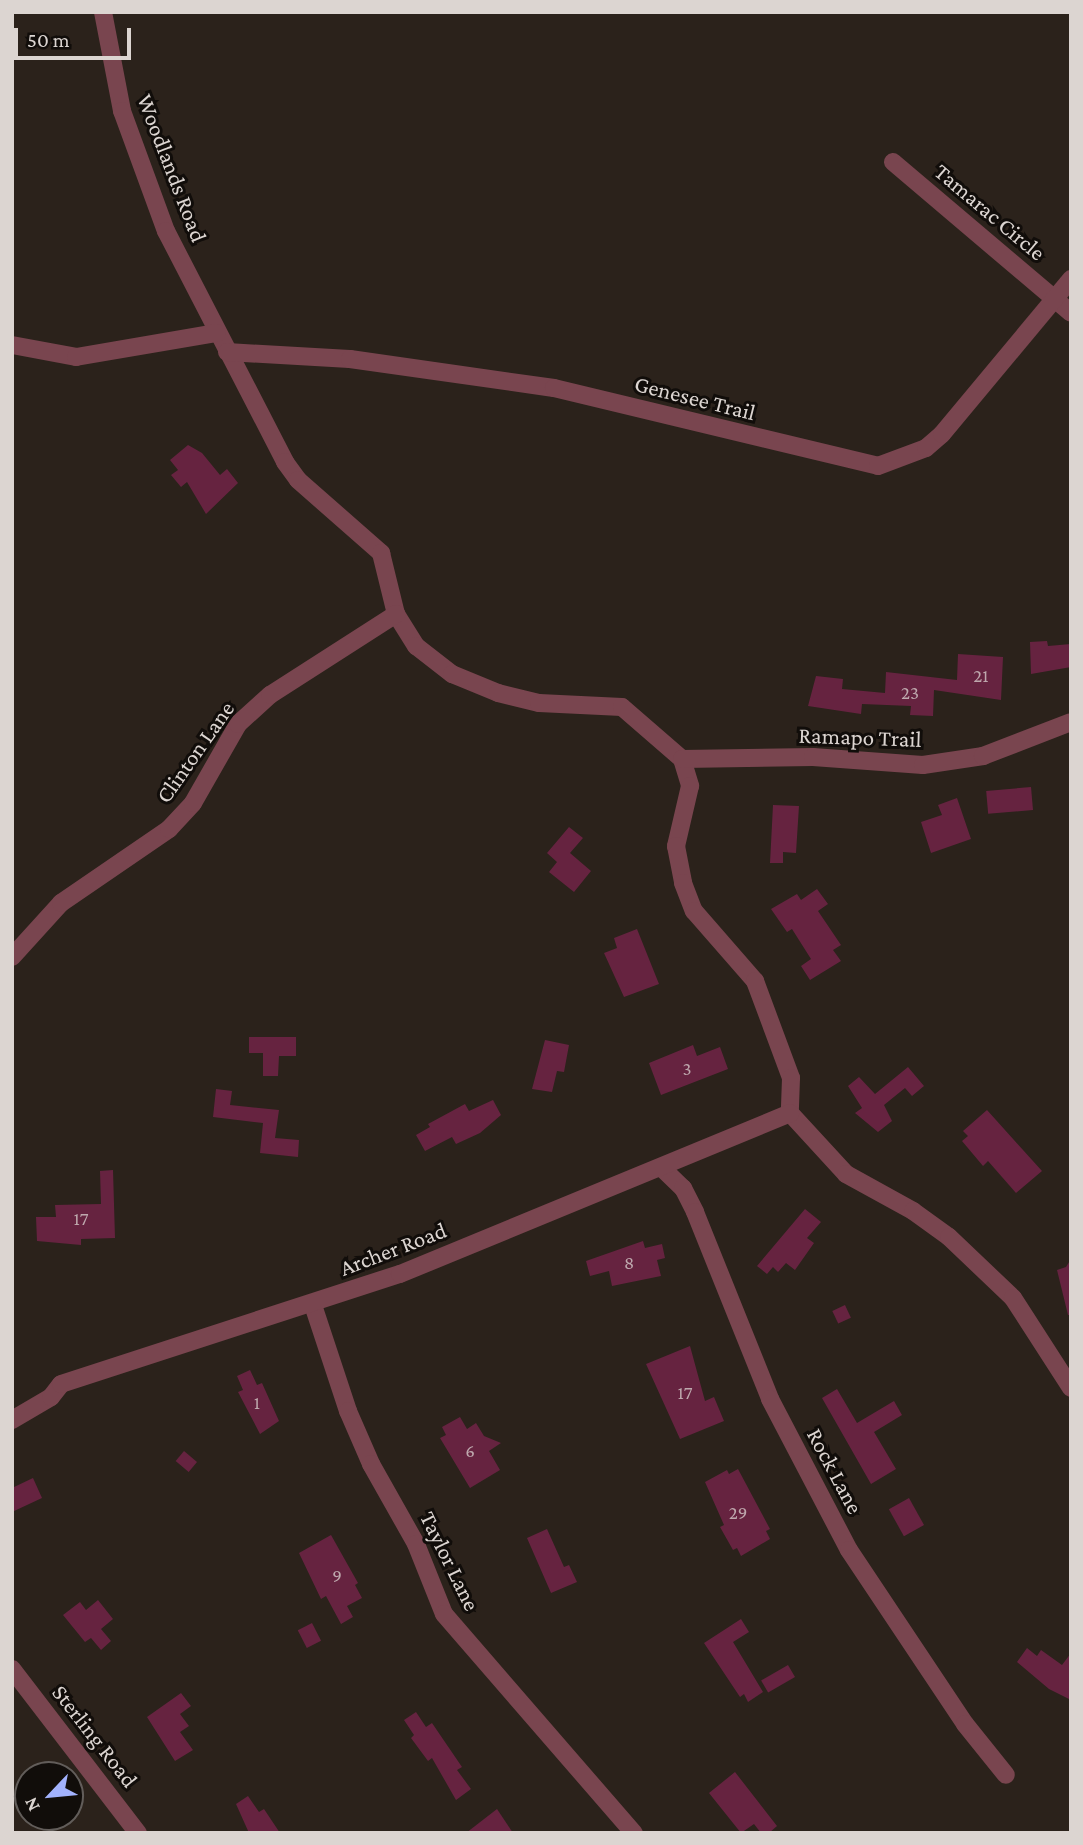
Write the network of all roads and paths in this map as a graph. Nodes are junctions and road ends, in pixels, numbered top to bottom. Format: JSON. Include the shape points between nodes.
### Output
{"nodes":[{"id":1,"x":103,"y":12,"type":"edge"},
{"id":2,"x":893,"y":162,"type":"dead end"},
{"id":3,"x":1071,"y":279,"type":"edge"},
{"id":4,"x":1055,"y":299,"type":"junction"},
{"id":5,"x":1071,"y":313,"type":"edge"},
{"id":6,"x":218,"y":333,"type":"junction"},
{"id":7,"x":12,"y":345,"type":"edge"},
{"id":8,"x":227,"y":352,"type":"junction"},
{"id":9,"x":396,"y":614,"type":"junction"},
{"id":10,"x":1071,"y":722,"type":"edge"},
{"id":11,"x":682,"y":759,"type":"junction"},
{"id":12,"x":12,"y":957,"type":"edge"},
{"id":13,"x":790,"y":1113,"type":"junction"},
{"id":14,"x":663,"y":1169,"type":"junction"},
{"id":15,"x":313,"y":1305,"type":"junction"},
{"id":16,"x":1071,"y":1388,"type":"edge"},
{"id":17,"x":12,"y":1420,"type":"edge"},
{"id":18,"x":12,"y":1669,"type":"edge"},
{"id":19,"x":1006,"y":1775,"type":"dead end"},
{"id":20,"x":138,"y":1833,"type":"edge"},
{"id":21,"x":634,"y":1833,"type":"edge"}],
"edges":[{"from":1,"to":6,"type":"street","name":"Woodlands Road","via":[[111,72],[131,136],[166,231]]},
{"from":2,"to":4,"type":"street","name":"Tamarac Circle"},
{"from":3,"to":4,"type":"street","name":"Genesee Trail"},
{"from":4,"to":5,"type":"street","name":"Tamarac Circle"},
{"from":4,"to":8,"type":"street","name":"Genesee Trail","via":[[942,434],[904,459],[878,466],[554,388],[350,359]]},
{"from":6,"to":7,"type":"street","via":[[76,357]]},
{"from":6,"to":8,"type":"street","name":"Woodlands Road"},
{"from":8,"to":9,"type":"street","name":"Woodlands Road","via":[[298,480],[381,553]]},
{"from":9,"to":11,"type":"street","name":"Woodlands Road","via":[[416,646],[452,674],[539,703],[622,706]]},
{"from":9,"to":12,"type":"street","name":"Clinton Lane","via":[[270,695],[238,724],[193,803],[169,829],[61,903]]},
{"from":10,"to":11,"type":"street","name":"Ramapo Trail","via":[[983,756],[923,765],[813,757]]},
{"from":11,"to":13,"type":"street","via":[[690,786],[676,846],[683,883],[694,911],[755,981],[791,1078]]},
{"from":13,"to":14,"type":"street","name":"Archer Road"},
{"from":13,"to":16,"type":"street","via":[[846,1174],[914,1211],[949,1237],[1013,1298]]},
{"from":14,"to":15,"type":"street","name":"Archer Road"},
{"from":14,"to":19,"type":"street","name":"Rock Lane","via":[[683,1188],[770,1399],[849,1550],[965,1724]]},
{"from":15,"to":17,"type":"street","name":"Archer Road","via":[[61,1384],[51,1397]]},
{"from":15,"to":21,"type":"street","name":"Taylor Lane","via":[[348,1411],[371,1464],[416,1544],[444,1614]]},
{"from":18,"to":20,"type":"street","name":"Sterling Road"}]}
